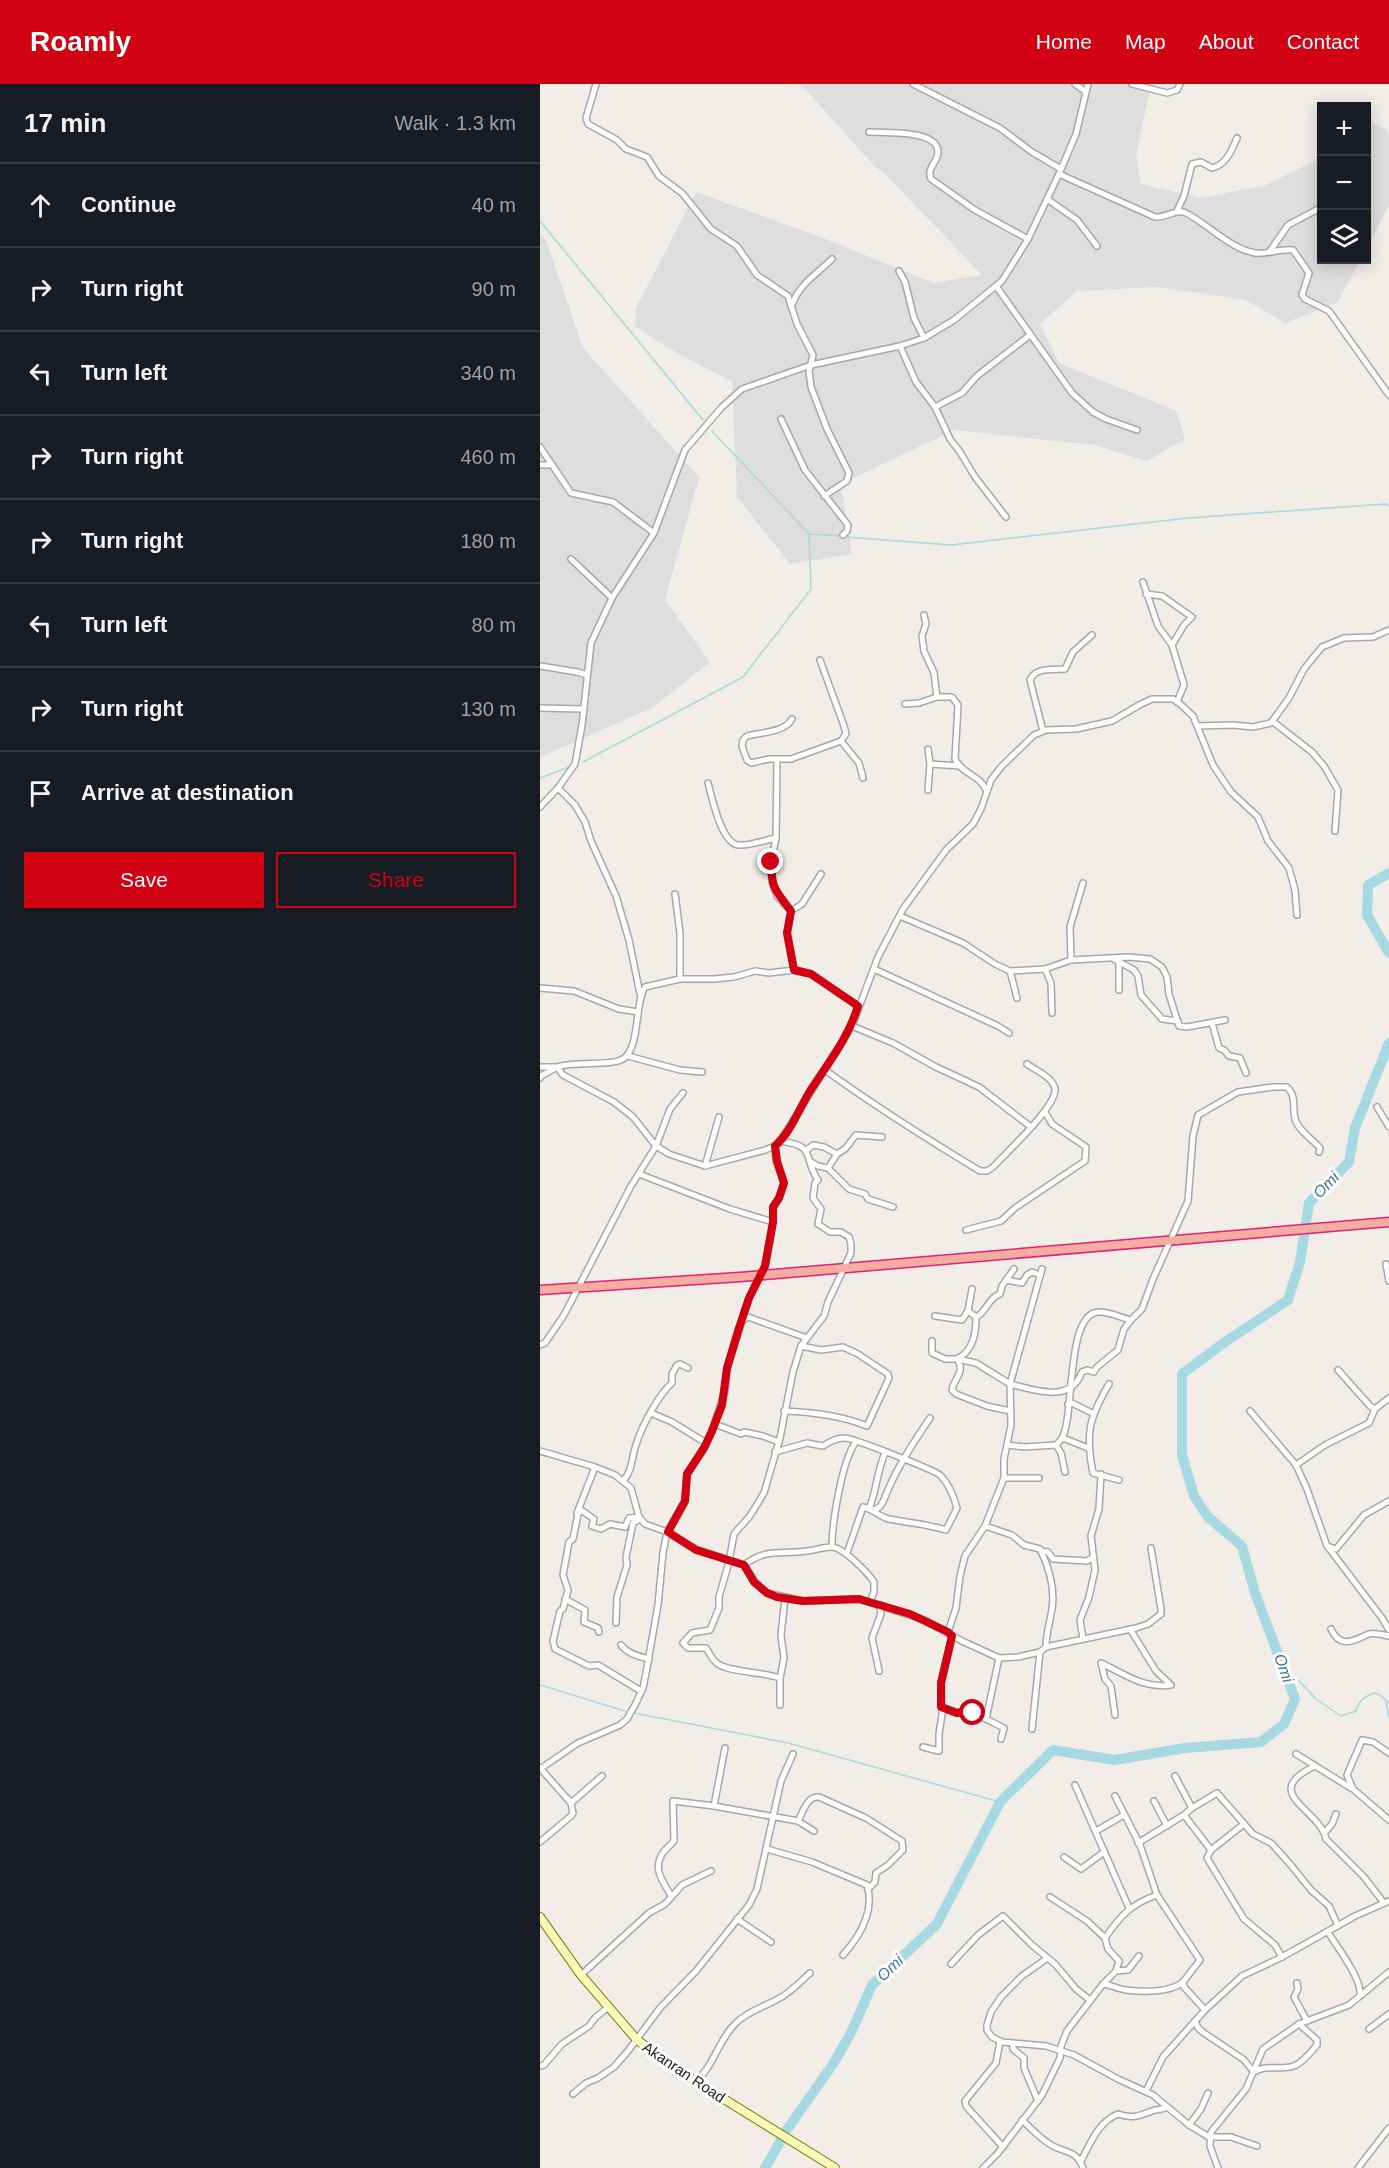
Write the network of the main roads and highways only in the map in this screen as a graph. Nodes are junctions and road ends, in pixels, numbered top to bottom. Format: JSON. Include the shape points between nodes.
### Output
{"nodes":[{"id":1,"x":1389,"y":1222,"type":"edge"},
{"id":2,"x":540,"y":1290,"type":"edge"},
{"id":3,"x":540,"y":1917,"type":"edge"},
{"id":4,"x":835,"y":2168,"type":"edge"}],
"edges":[{"from":1,"to":2,"type":"highway","via":[[740,1277]]},
{"from":3,"to":4,"type":"main road","name":"Akanran Road","via":[[607,2008],[637,2040]]}]}
